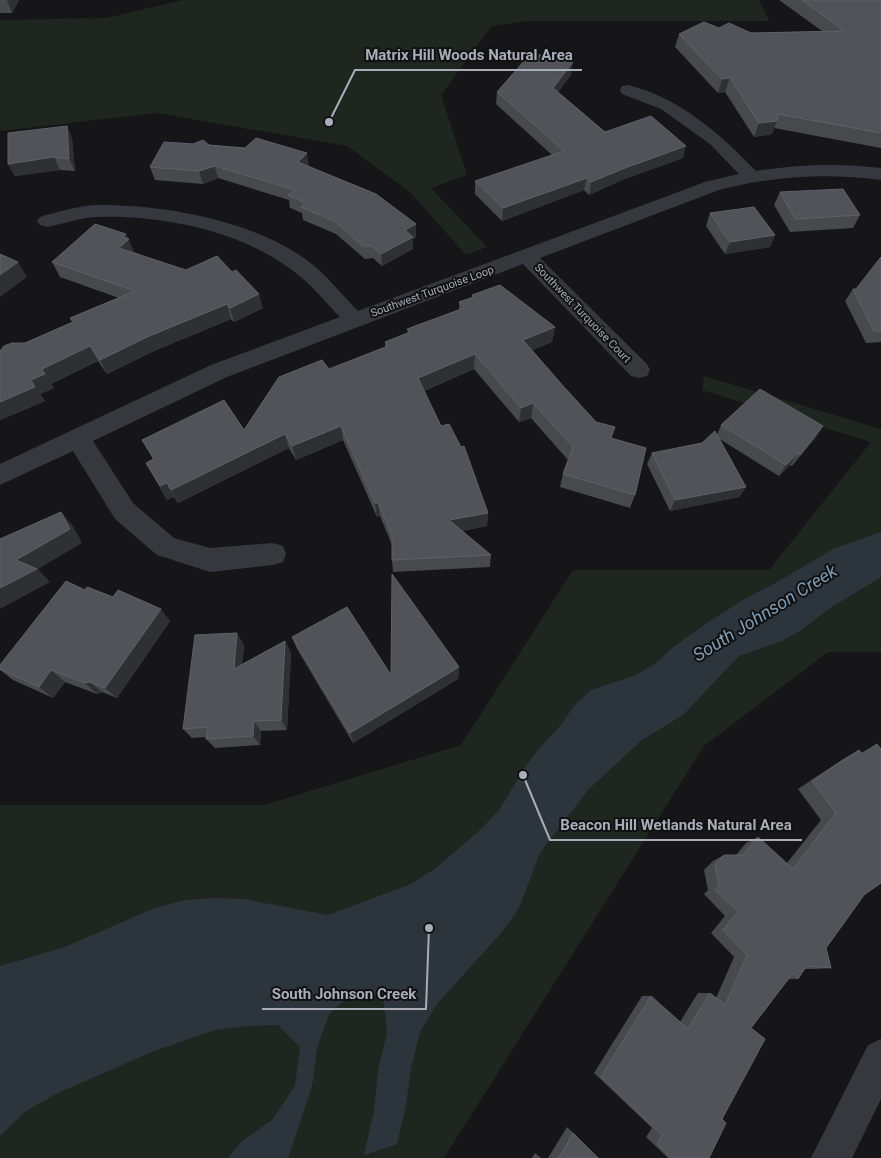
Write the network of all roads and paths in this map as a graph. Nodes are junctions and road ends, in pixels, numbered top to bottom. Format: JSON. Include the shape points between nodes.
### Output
{"nodes":[{"id":1,"x":628,"y":90,"type":"dead end"},
{"id":2,"x":881,"y":174,"type":"edge"},
{"id":3,"x":750,"y":175,"type":"junction"},
{"id":4,"x":47,"y":221,"type":"dead end"},
{"id":5,"x":527,"y":256,"type":"junction"},
{"id":6,"x":354,"y":319,"type":"junction"},
{"id":7,"x":639,"y":370,"type":"dead end"},
{"id":8,"x":78,"y":438,"type":"junction"},
{"id":9,"x":0,"y":475,"type":"edge"},
{"id":10,"x":273,"y":554,"type":"dead end"},
{"id":11,"x":881,"y":1058,"type":"edge"},
{"id":12,"x":831,"y":1158,"type":"edge"}],
"edges":[{"from":1,"to":3,"type":"street","via":[[667,106],[716,140]]},
{"from":2,"to":3,"type":"street","name":"Southwest Turquoise Loop","via":[[815,169]]},
{"from":3,"to":5,"type":"street","name":"Southwest Turquoise Loop","via":[[712,186]]},
{"from":4,"to":6,"type":"street","via":[[94,211],[145,213],[206,223],[258,240],[305,268]]},
{"from":5,"to":6,"type":"street","name":"Southwest Turquoise Loop"},
{"from":5,"to":7,"type":"street","name":"Southwest Turquoise Court"},
{"from":6,"to":8,"type":"street","name":"Southwest Turquoise Loop","via":[[219,370]]},
{"from":8,"to":9,"type":"street","name":"Southwest Turquoise Loop"},
{"from":8,"to":10,"type":"street","via":[[124,511],[166,547],[210,560]]},
{"from":11,"to":12,"type":"street"}]}
